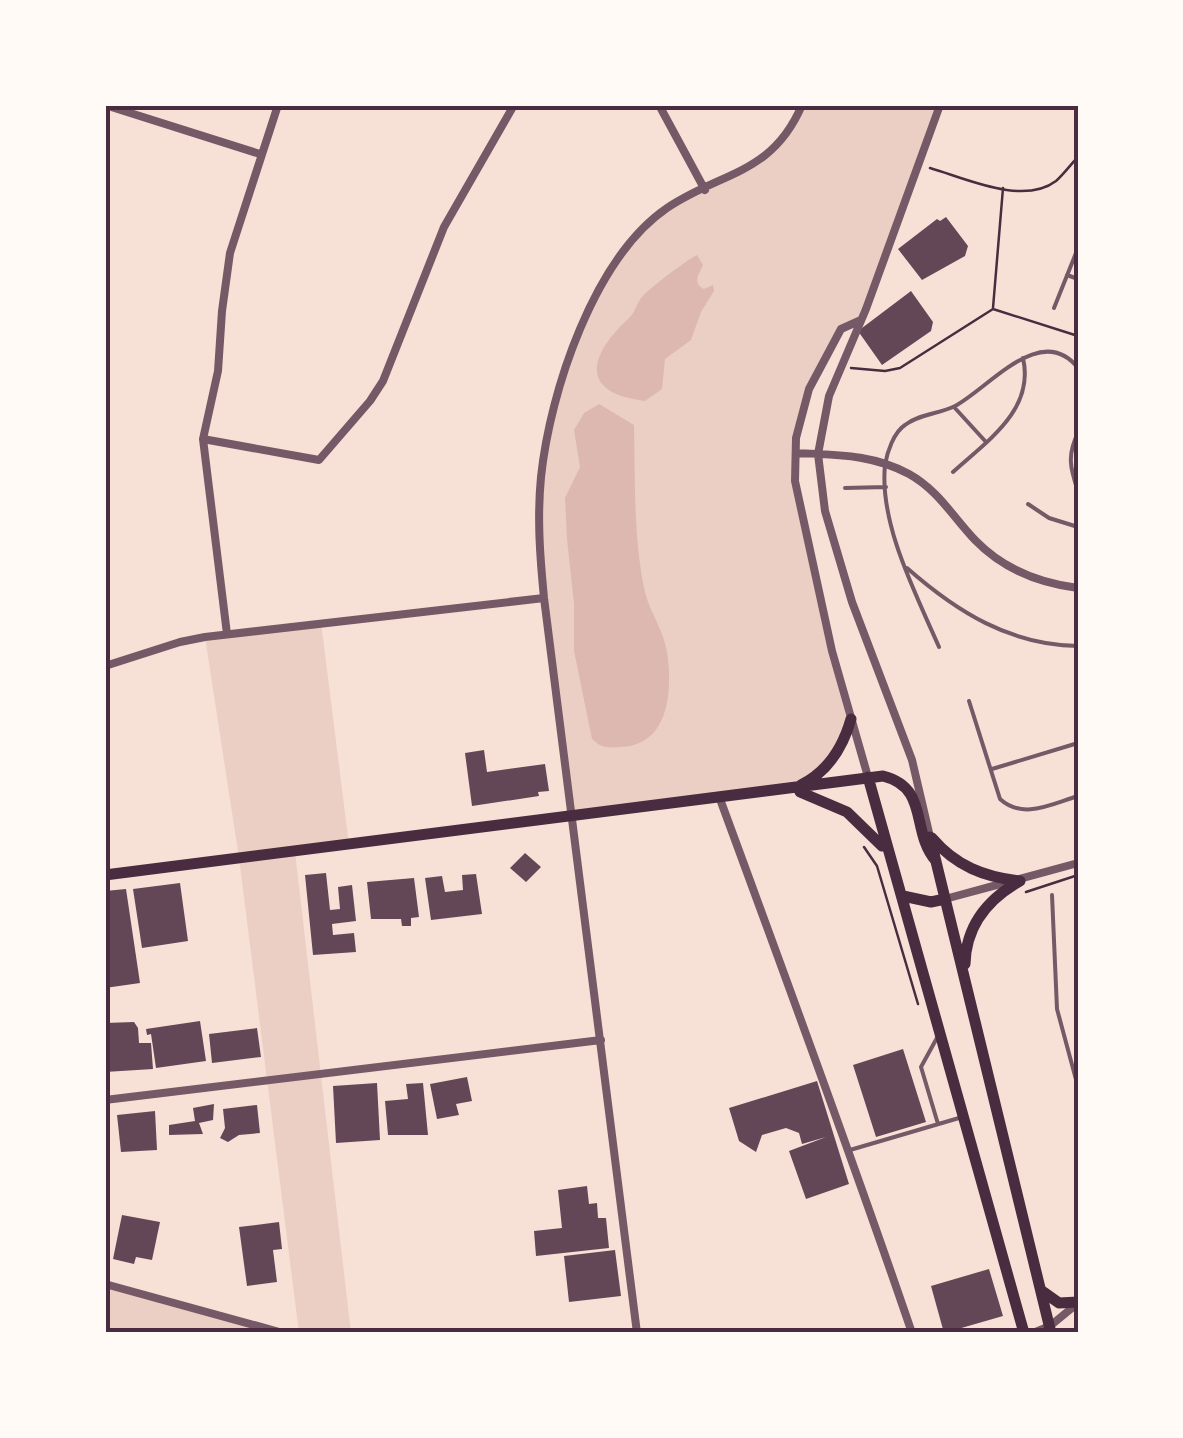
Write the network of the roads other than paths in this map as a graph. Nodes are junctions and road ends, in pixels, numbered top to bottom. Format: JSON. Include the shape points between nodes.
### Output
{"nodes":[{"id":1,"x":105,"y":105,"type":"edge"},
{"id":2,"x":278,"y":105,"type":"edge"},
{"id":3,"x":514,"y":105,"type":"edge"},
{"id":4,"x":660,"y":105,"type":"edge"},
{"id":5,"x":802,"y":105,"type":"edge"},
{"id":6,"x":940,"y":105,"type":"edge"},
{"id":7,"x":260,"y":154,"type":"junction"},
{"id":8,"x":705,"y":190,"type":"junction"},
{"id":9,"x":1078,"y":248,"type":"edge"},
{"id":10,"x":1067,"y":275,"type":"junction"},
{"id":11,"x":1078,"y":280,"type":"edge"},
{"id":12,"x":1054,"y":308,"type":"dead end"},
{"id":13,"x":861,"y":320,"type":"junction"},
{"id":14,"x":1022,"y":358,"type":"junction"},
{"id":15,"x":1078,"y":368,"type":"edge"},
{"id":16,"x":954,"y":406,"type":"junction"},
{"id":17,"x":1078,"y":433,"type":"edge"},
{"id":18,"x":203,"y":439,"type":"junction"},
{"id":19,"x":986,"y":442,"type":"junction"},
{"id":20,"x":796,"y":453,"type":"junction"},
{"id":21,"x":818,"y":454,"type":"junction"},
{"id":22,"x":885,"y":463,"type":"junction"},
{"id":23,"x":954,"y":472,"type":"dead end"},
{"id":24,"x":886,"y":487,"type":"junction"},
{"id":25,"x":844,"y":488,"type":"dead end"},
{"id":26,"x":1078,"y":491,"type":"edge"},
{"id":27,"x":1028,"y":504,"type":"dead end"},
{"id":28,"x":1078,"y":527,"type":"edge"},
{"id":29,"x":904,"y":565,"type":"junction"},
{"id":30,"x":1078,"y":588,"type":"edge"},
{"id":31,"x":544,"y":598,"type":"junction"},
{"id":32,"x":227,"y":634,"type":"junction"},
{"id":33,"x":1078,"y":646,"type":"edge"},
{"id":34,"x":939,"y":647,"type":"dead end"},
{"id":35,"x":105,"y":666,"type":"edge"},
{"id":36,"x":969,"y":701,"type":"dead end"},
{"id":37,"x":851,"y":719,"type":"junction"},
{"id":38,"x":1078,"y":743,"type":"edge"},
{"id":39,"x":990,"y":770,"type":"junction"},
{"id":40,"x":868,"y":777,"type":"junction"},
{"id":41,"x":790,"y":790,"type":"junction"},
{"id":42,"x":1078,"y":796,"type":"edge"},
{"id":43,"x":720,"y":799,"type":"junction"},
{"id":44,"x":570,"y":818,"type":"junction"},
{"id":45,"x":930,"y":836,"type":"junction"},
{"id":46,"x":889,"y":856,"type":"junction"},
{"id":47,"x":936,"y":861,"type":"junction"},
{"id":48,"x":1078,"y":863,"type":"edge"},
{"id":49,"x":105,"y":875,"type":"edge"},
{"id":50,"x":1022,"y":886,"type":"junction"},
{"id":51,"x":1052,"y":895,"type":"dead end"},
{"id":52,"x":903,"y":896,"type":"junction"},
{"id":53,"x":945,"y":899,"type":"junction"},
{"id":54,"x":965,"y":978,"type":"junction"},
{"id":55,"x":940,"y":1032,"type":"junction"},
{"id":56,"x":601,"y":1040,"type":"junction"},
{"id":57,"x":1078,"y":1086,"type":"edge"},
{"id":58,"x":105,"y":1100,"type":"edge"},
{"id":59,"x":964,"y":1117,"type":"junction"},
{"id":60,"x":938,"y":1124,"type":"junction"},
{"id":61,"x":850,"y":1150,"type":"junction"},
{"id":62,"x":105,"y":1284,"type":"edge"},
{"id":63,"x":1041,"y":1290,"type":"junction"},
{"id":64,"x":1078,"y":1302,"type":"edge"},
{"id":65,"x":1050,"y":1330,"type":"edge"},
{"id":66,"x":283,"y":1333,"type":"edge"},
{"id":67,"x":636,"y":1333,"type":"edge"},
{"id":68,"x":912,"y":1333,"type":"edge"},
{"id":69,"x":1024,"y":1333,"type":"edge"},
{"id":70,"x":1033,"y":1333,"type":"edge"}],
"edges":[{"from":1,"to":7,"type":"street"},
{"from":2,"to":7,"type":"street"},
{"from":3,"to":18,"type":"street","via":[[444,227],[383,380],[319,460]]},
{"from":4,"to":8,"type":"street"},
{"from":5,"to":8,"type":"street","via":[[788,133],[761,161]]},
{"from":6,"to":13,"type":"street"},
{"from":7,"to":18,"type":"street","via":[[230,253],[218,371]]},
{"from":8,"to":31,"type":"street","via":[[670,206],[615,259],[565,370],[541,474]]},
{"from":9,"to":10,"type":"lane"},
{"from":10,"to":11,"type":"lane"},
{"from":10,"to":12,"type":"lane"},
{"from":13,"to":20,"type":"street","via":[[841,329],[825,354],[800,416]]},
{"from":13,"to":21,"type":"street","via":[[821,422]]},
{"from":14,"to":15,"type":"lane","via":[[1051,352]]},
{"from":14,"to":16,"type":"lane"},
{"from":14,"to":19,"type":"lane","via":[[1021,398]]},
{"from":16,"to":19,"type":"lane"},
{"from":16,"to":22,"type":"lane","via":[[903,425]]},
{"from":17,"to":26,"type":"lane","via":[[1070,449]]},
{"from":18,"to":32,"type":"street"},
{"from":19,"to":23,"type":"lane"},
{"from":20,"to":21,"type":"street"},
{"from":20,"to":37,"type":"street","via":[[798,503]]},
{"from":21,"to":22,"type":"street"},
{"from":21,"to":45,"type":"street","via":[[825,511],[912,760]]},
{"from":22,"to":24,"type":"lane"},
{"from":22,"to":30,"type":"street","via":[[938,495],[993,557],[1052,585]]},
{"from":24,"to":25,"type":"lane"},
{"from":24,"to":29,"type":"lane"},
{"from":27,"to":28,"type":"lane"},
{"from":29,"to":33,"type":"lane","via":[[946,602],[1015,637]]},
{"from":29,"to":34,"type":"lane"},
{"from":31,"to":32,"type":"street"},
{"from":31,"to":44,"type":"street"},
{"from":32,"to":35,"type":"street"},
{"from":36,"to":39,"type":"lane"},
{"from":37,"to":40,"type":"street"},
{"from":37,"to":41,"type":"main road","via":[[824,770]]},
{"from":38,"to":39,"type":"lane"},
{"from":39,"to":42,"type":"lane","via":[[1010,809],[1025,812]]},
{"from":40,"to":41,"type":"main road"},
{"from":40,"to":46,"type":"main road"},
{"from":40,"to":47,"type":"main road","via":[[890,778],[908,789],[924,848]]},
{"from":41,"to":43,"type":"main road"},
{"from":41,"to":46,"type":"main road","via":[[847,812]]},
{"from":43,"to":44,"type":"main road"},
{"from":43,"to":61,"type":"street"},
{"from":44,"to":49,"type":"main road"},
{"from":44,"to":56,"type":"street"},
{"from":45,"to":47,"type":"main road"},
{"from":45,"to":50,"type":"main road","via":[[959,863]]},
{"from":46,"to":52,"type":"main road"},
{"from":47,"to":53,"type":"main road"},
{"from":48,"to":50,"type":"street"},
{"from":50,"to":53,"type":"street"},
{"from":50,"to":54,"type":"main road","via":[[990,902],[979,917],[966,950]]},
{"from":51,"to":57,"type":"lane","via":[[1056,1009]]},
{"from":52,"to":53,"type":"main road"},
{"from":52,"to":55,"type":"main road"},
{"from":53,"to":54,"type":"main road"},
{"from":54,"to":63,"type":"main road"},
{"from":55,"to":59,"type":"main road"},
{"from":55,"to":60,"type":"lane","via":[[921,1067]]},
{"from":56,"to":58,"type":"street"},
{"from":56,"to":67,"type":"street"},
{"from":59,"to":60,"type":"lane"},
{"from":59,"to":69,"type":"main road"},
{"from":60,"to":61,"type":"lane"},
{"from":61,"to":68,"type":"street"},
{"from":62,"to":66,"type":"street"},
{"from":63,"to":64,"type":"main road","via":[[1059,1304]]},
{"from":63,"to":65,"type":"main road"},
{"from":64,"to":65,"type":"street"},
{"from":65,"to":70,"type":"street"}]}
